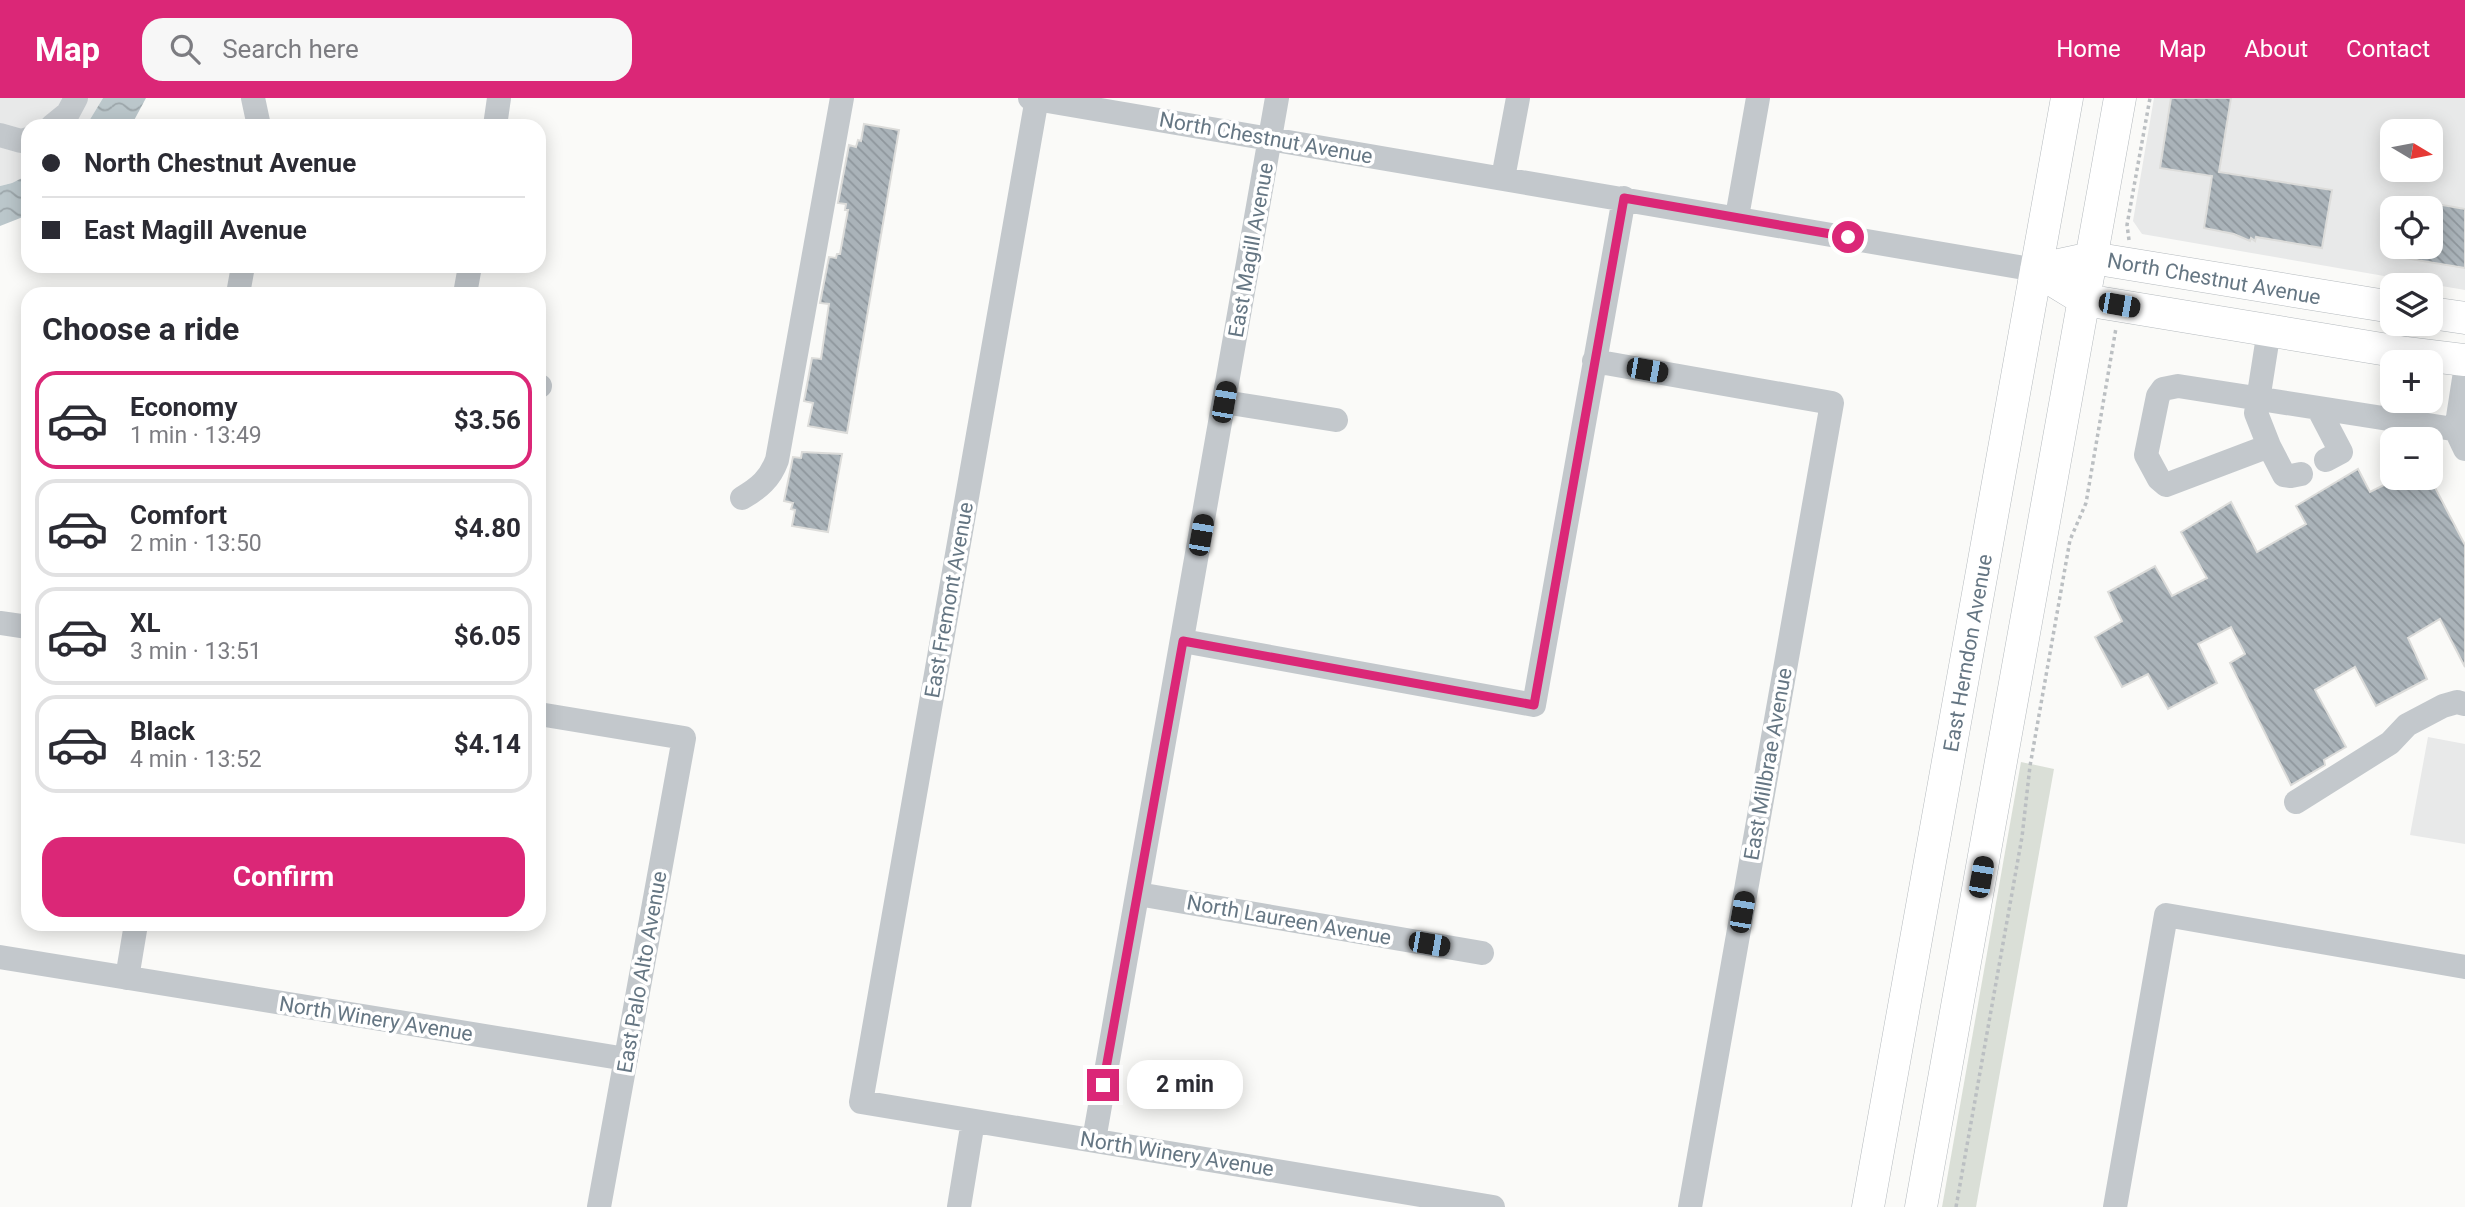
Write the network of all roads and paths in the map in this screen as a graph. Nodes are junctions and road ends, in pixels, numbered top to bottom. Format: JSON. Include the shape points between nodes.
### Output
{"nodes":[{"id":1,"x":76,"y":98,"type":"edge"},
{"id":2,"x":253,"y":98,"type":"edge"},
{"id":3,"x":499,"y":98,"type":"edge"},
{"id":4,"x":842,"y":98,"type":"edge"},
{"id":5,"x":1035,"y":98,"type":"edge"},
{"id":6,"x":1277,"y":98,"type":"edge"},
{"id":7,"x":1518,"y":98,"type":"edge"},
{"id":8,"x":1758,"y":98,"type":"edge"},
{"id":9,"x":2067,"y":98,"type":"edge"},
{"id":10,"x":2120,"y":98,"type":"edge"},
{"id":11,"x":2150,"y":98,"type":"edge"},
{"id":12,"x":61,"y":119,"type":"edge"},
{"id":13,"x":258,"y":119,"type":"edge"},
{"id":14,"x":496,"y":119,"type":"edge"},
{"id":15,"x":0,"y":135,"type":"edge"},
{"id":16,"x":1270,"y":138,"type":"junction"},
{"id":17,"x":21,"y":141,"type":"edge"},
{"id":18,"x":1503,"y":178,"type":"junction"},
{"id":19,"x":1624,"y":198,"type":"junction"},
{"id":20,"x":1737,"y":217,"type":"junction"},
{"id":21,"x":2130,"y":236,"type":"dead end"},
{"id":22,"x":2092,"y":258,"type":"junction"},
{"id":23,"x":2036,"y":270,"type":"junction"},
{"id":24,"x":2085,"y":300,"type":"junction"},
{"id":25,"x":2380,"y":305,"type":"edge"},
{"id":26,"x":2443,"y":315,"type":"edge"},
{"id":27,"x":2465,"y":318,"type":"edge"},
{"id":28,"x":2269,"y":330,"type":"junction"},
{"id":29,"x":2115,"y":331,"type":"dead end"},
{"id":30,"x":2465,"y":360,"type":"edge"},
{"id":31,"x":1594,"y":361,"type":"junction"},
{"id":32,"x":2465,"y":372,"type":"edge"},
{"id":33,"x":2258,"y":399,"type":"junction"},
{"id":34,"x":1224,"y":402,"type":"junction"},
{"id":35,"x":2318,"y":408,"type":"junction"},
{"id":36,"x":1336,"y":420,"type":"dead end"},
{"id":37,"x":2462,"y":437,"type":"edge"},
{"id":38,"x":2269,"y":446,"type":"junction"},
{"id":39,"x":2326,"y":460,"type":"dead end"},
{"id":40,"x":2301,"y":474,"type":"dead end"},
{"id":41,"x":742,"y":498,"type":"dead end"},
{"id":42,"x":0,"y":622,"type":"edge"},
{"id":43,"x":21,"y":626,"type":"edge"},
{"id":44,"x":1183,"y":641,"type":"junction"},
{"id":45,"x":2465,"y":704,"type":"edge"},
{"id":46,"x":546,"y":716,"type":"edge"},
{"id":47,"x":2296,"y":802,"type":"dead end"},
{"id":48,"x":1138,"y":894,"type":"junction"},
{"id":49,"x":135,"y":931,"type":"edge"},
{"id":50,"x":1482,"y":953,"type":"dead end"},
{"id":51,"x":0,"y":957,"type":"edge"},
{"id":52,"x":2465,"y":967,"type":"edge"},
{"id":53,"x":127,"y":978,"type":"junction"},
{"id":54,"x":626,"y":1059,"type":"junction"},
{"id":55,"x":861,"y":1102,"type":"joint"},
{"id":56,"x":974,"y":1121,"type":"junction"},
{"id":57,"x":1094,"y":1140,"type":"junction"},
{"id":58,"x":599,"y":1207,"type":"edge"},
{"id":59,"x":958,"y":1207,"type":"edge"},
{"id":60,"x":1493,"y":1207,"type":"edge"},
{"id":61,"x":1690,"y":1207,"type":"edge"},
{"id":62,"x":1868,"y":1207,"type":"edge"},
{"id":63,"x":1921,"y":1207,"type":"edge"},
{"id":64,"x":1956,"y":1207,"type":"edge"},
{"id":65,"x":2115,"y":1207,"type":"edge"}],
"edges":[{"from":1,"to":12,"type":"street"},
{"from":2,"to":13,"type":"street"},
{"from":3,"to":14,"type":"street"},
{"from":4,"to":41,"type":"street","via":[[777,460],[772,475]]},
{"from":5,"to":16,"type":"street","name":"North Chestnut Avenue"},
{"from":5,"to":55,"type":"street","name":"East Fremont Avenue"},
{"from":6,"to":16,"type":"street","name":"East Magill Avenue"},
{"from":7,"to":18,"type":"street"},
{"from":8,"to":20,"type":"street"},
{"from":9,"to":23,"type":"main road","name":"East Herndon Avenue"},
{"from":10,"to":22,"type":"main road"},
{"from":11,"to":21,"type":"path","via":[[2127,225]]},
{"from":15,"to":17,"type":"street"},
{"from":16,"to":18,"type":"street","name":"North Chestnut Avenue"},
{"from":16,"to":34,"type":"street","name":"East Magill Avenue"},
{"from":18,"to":19,"type":"street","name":"North Chestnut Avenue"},
{"from":19,"to":20,"type":"street","name":"North Chestnut Avenue"},
{"from":19,"to":31,"type":"street"},
{"from":20,"to":23,"type":"street","name":"North Chestnut Avenue"},
{"from":22,"to":23,"type":"main road","name":"North Chestnut Avenue"},
{"from":22,"to":24,"type":"main road"},
{"from":22,"to":25,"type":"main road","name":"North Chestnut Avenue"},
{"from":23,"to":24,"type":"main road","name":"North Chestnut Avenue"},
{"from":23,"to":62,"type":"main road","name":"East Herndon Avenue"},
{"from":24,"to":28,"type":"main road","name":"North Chestnut Avenue"},
{"from":24,"to":63,"type":"main road"},
{"from":26,"to":27,"type":"main road"},
{"from":28,"to":30,"type":"main road","name":"North Chestnut Avenue"},
{"from":28,"to":33,"type":"street"},
{"from":29,"to":64,"type":"path","via":[[2086,503],[2070,540]]},
{"from":31,"to":44,"type":"street","via":[[1534,705]]},
{"from":31,"to":61,"type":"street","name":"East Millbrae Avenue","via":[[1832,403]]},
{"from":32,"to":37,"type":"street"},
{"from":33,"to":35,"type":"street"},
{"from":33,"to":38,"type":"street","via":[[2256,413]]},
{"from":33,"to":38,"type":"street","via":[[2178,386],[2163,389],[2146,455],[2166,485]]},
{"from":34,"to":36,"type":"street"},
{"from":34,"to":44,"type":"street","name":"East Magill Avenue"},
{"from":35,"to":37,"type":"street"},
{"from":35,"to":39,"type":"street","via":[[2341,452]]},
{"from":38,"to":40,"type":"street","via":[[2284,475]]},
{"from":42,"to":43,"type":"street"},
{"from":44,"to":48,"type":"street","name":"East Magill Avenue"},
{"from":45,"to":47,"type":"street","via":[[2443,706],[2407,725],[2390,743]]},
{"from":46,"to":54,"type":"street","name":"East Palo Alto Avenue","via":[[684,738]]},
{"from":48,"to":50,"type":"street","name":"North Laureen Avenue"},
{"from":48,"to":57,"type":"street","name":"East Magill Avenue"},
{"from":49,"to":53,"type":"street"},
{"from":51,"to":53,"type":"street","name":"North Winery Avenue"},
{"from":52,"to":65,"type":"street","via":[[2166,915]]},
{"from":53,"to":54,"type":"street","name":"North Winery Avenue"},
{"from":54,"to":58,"type":"street","name":"East Palo Alto Avenue"},
{"from":55,"to":56,"type":"street","name":"North Winery Avenue"},
{"from":56,"to":57,"type":"street","name":"North Winery Avenue"},
{"from":56,"to":59,"type":"street"},
{"from":57,"to":60,"type":"street","name":"North Winery Avenue"}]}
